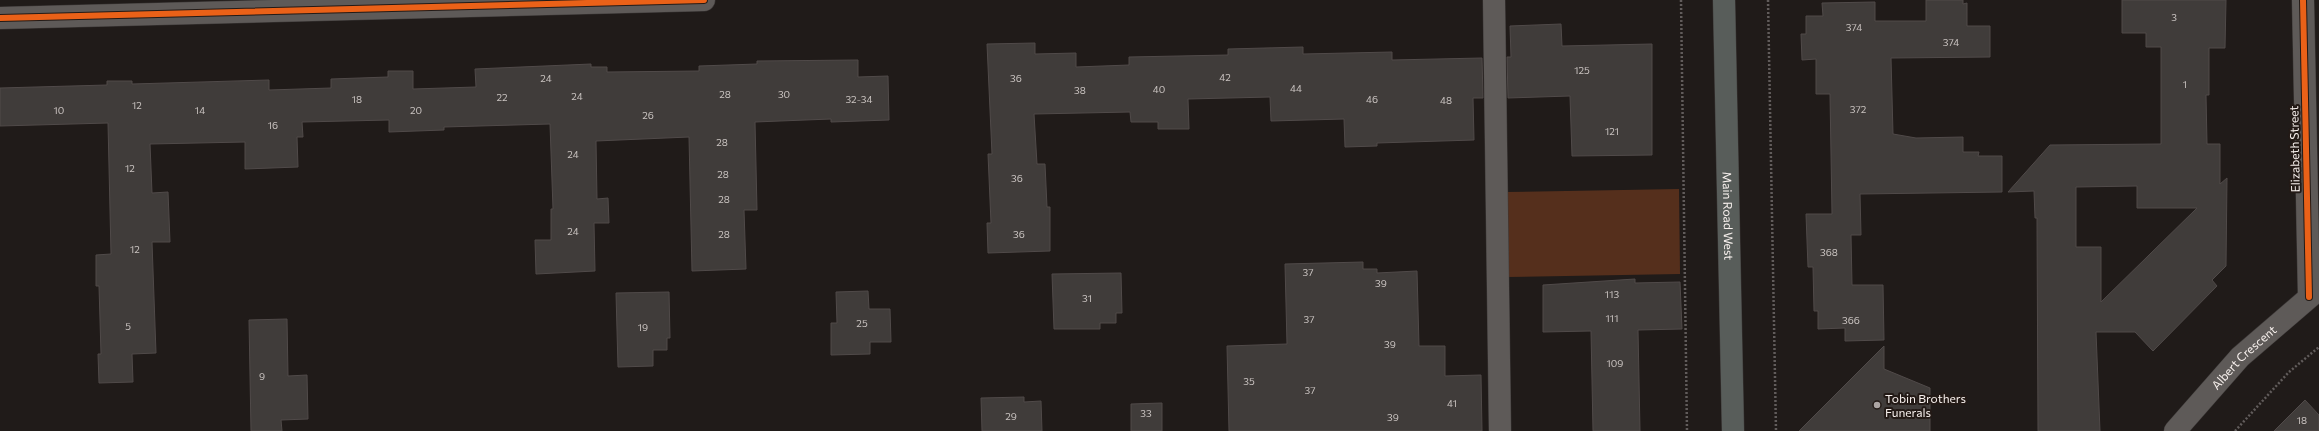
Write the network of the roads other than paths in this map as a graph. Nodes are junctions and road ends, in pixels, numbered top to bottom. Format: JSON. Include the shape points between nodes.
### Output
{"nodes":[{"id":1,"x":704,"y":0,"type":"edge"},
{"id":2,"x":1494,"y":0,"type":"edge"},
{"id":3,"x":1724,"y":0,"type":"edge"},
{"id":4,"x":2303,"y":0,"type":"edge"},
{"id":5,"x":0,"y":18,"type":"edge"},
{"id":6,"x":2314,"y":293,"type":"edge"},
{"id":7,"x":1500,"y":431,"type":"edge"},
{"id":8,"x":1733,"y":431,"type":"edge"},
{"id":9,"x":2175,"y":431,"type":"edge"}],
"edges":[{"from":1,"to":5,"type":"street"},
{"from":2,"to":7,"type":"street"},
{"from":3,"to":8,"type":"main road","name":"Main Road West"},
{"from":4,"to":6,"type":"street","name":"Elizabeth Street"},
{"from":6,"to":9,"type":"street","name":"Albert Crescent","via":[[2240,357]]}]}
